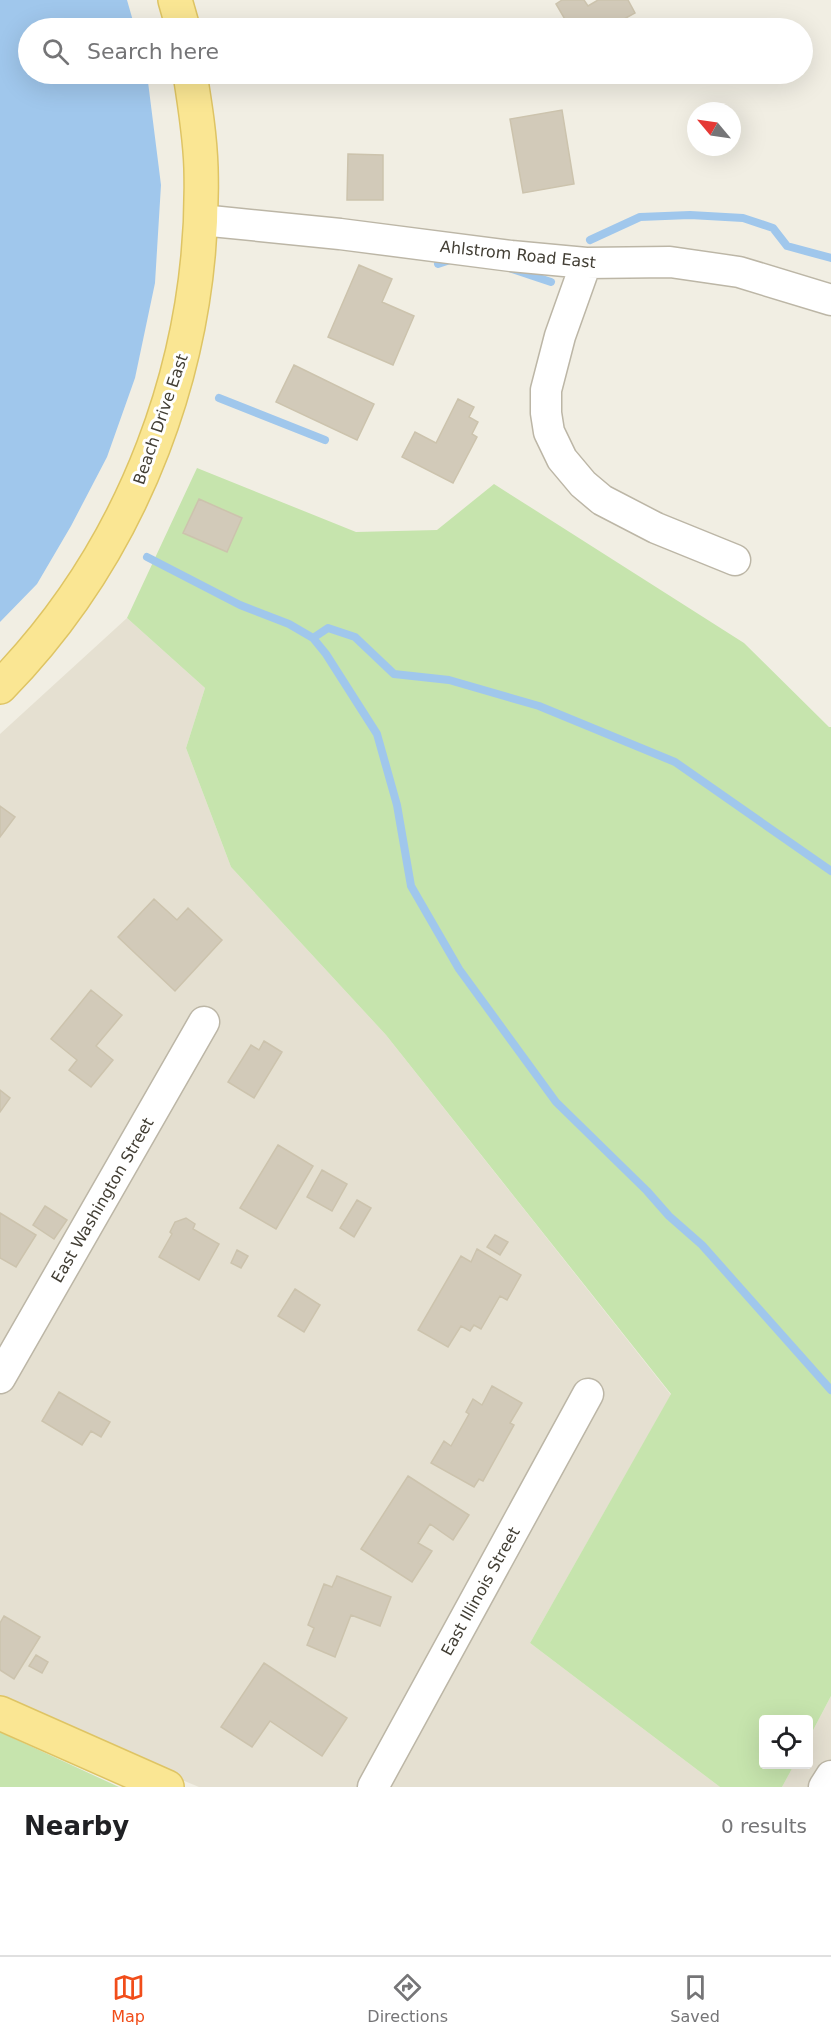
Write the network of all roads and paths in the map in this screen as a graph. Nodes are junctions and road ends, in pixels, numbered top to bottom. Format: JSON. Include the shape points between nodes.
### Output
{"nodes":[{"id":1,"x":175,"y":0,"type":"edge"},
{"id":2,"x":180,"y":18,"type":"edge"},
{"id":3,"x":191,"y":84,"type":"edge"},
{"id":4,"x":201,"y":220,"type":"junction"},
{"id":5,"x":586,"y":263,"type":"junction"},
{"id":6,"x":831,"y":300,"type":"edge"},
{"id":7,"x":735,"y":560,"type":"dead end"},
{"id":8,"x":0,"y":687,"type":"edge"},
{"id":9,"x":204,"y":1022,"type":"dead end"},
{"id":10,"x":0,"y":1378,"type":"edge"},
{"id":11,"x":588,"y":1394,"type":"dead end"},
{"id":12,"x":0,"y":1713,"type":"edge"},
{"id":13,"x":831,"y":1776,"type":"edge"},
{"id":14,"x":168,"y":1787,"type":"edge"},
{"id":15,"x":373,"y":1787,"type":"edge"},
{"id":16,"x":824,"y":1787,"type":"edge"}],
"edges":[{"from":1,"to":2,"type":"main road"},
{"from":3,"to":4,"type":"main road","name":"Beach Drive East","via":[[201,166]]},
{"from":4,"to":5,"type":"street","name":"Ahlstrom Road East"},
{"from":4,"to":8,"type":"main road","name":"Beach Drive East","via":[[186,345],[148,461],[82,586]]},
{"from":5,"to":6,"type":"street","name":"Ahlstrom Road East","via":[[670,262],[728,270]]},
{"from":5,"to":7,"type":"street","via":[[546,390],[549,432],[562,459],[602,500],[656,528]]},
{"from":9,"to":10,"type":"street","name":"East Washington Street"},
{"from":11,"to":15,"type":"street","name":"East Illinois Street"},
{"from":12,"to":14,"type":"main road"},
{"from":13,"to":16,"type":"street"}]}
